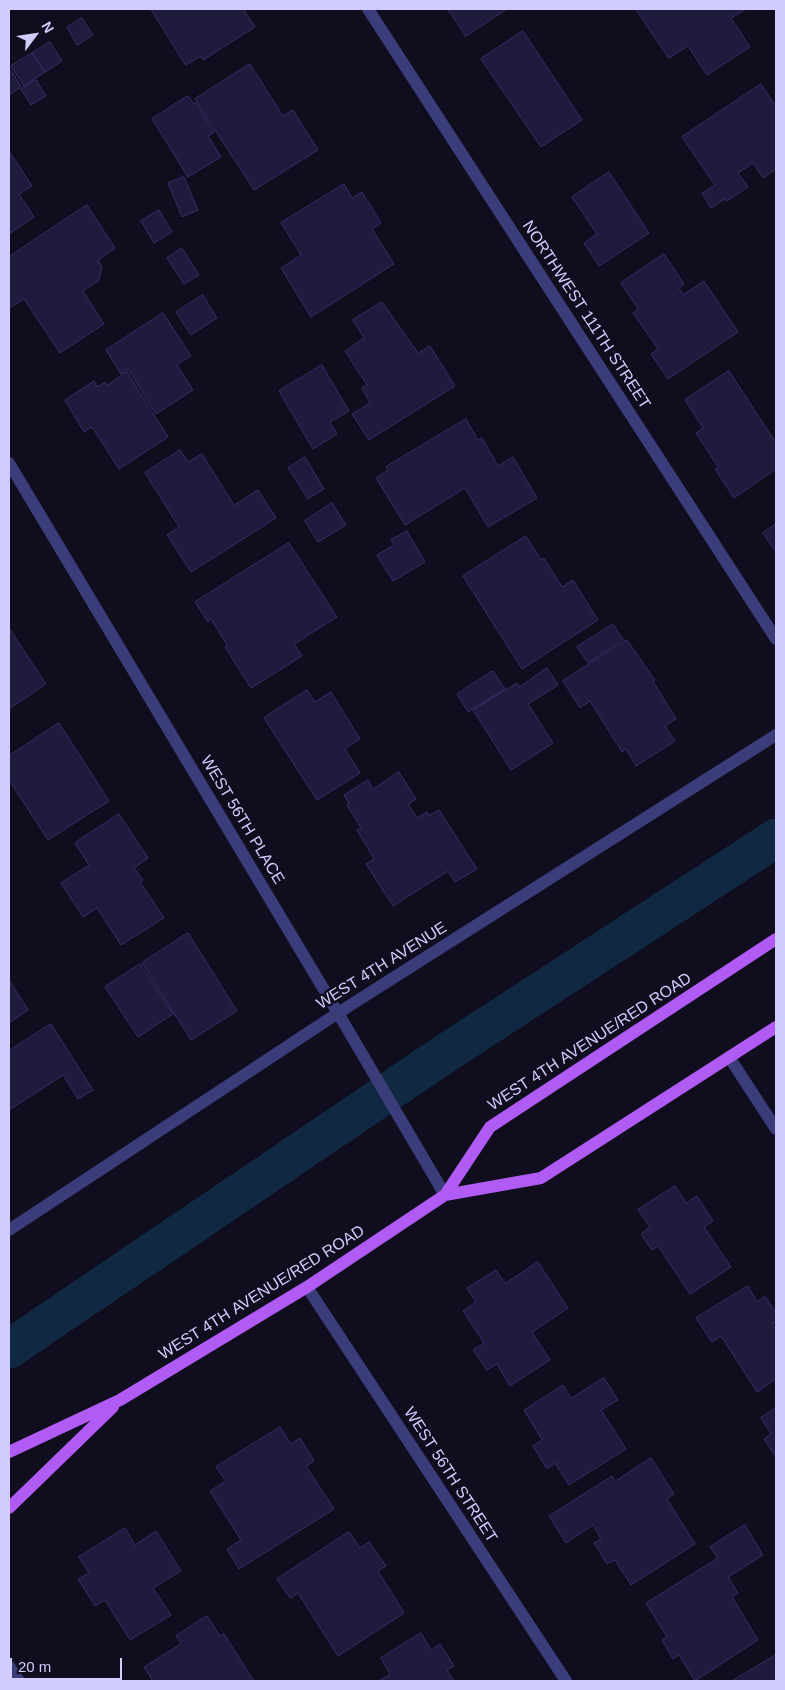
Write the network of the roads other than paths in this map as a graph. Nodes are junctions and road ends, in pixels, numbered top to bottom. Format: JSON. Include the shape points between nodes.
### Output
{"nodes":[{"id":1,"x":368,"y":9,"type":"edge"},
{"id":2,"x":9,"y":464,"type":"edge"},
{"id":3,"x":776,"y":639,"type":"edge"},
{"id":4,"x":776,"y":735,"type":"edge"},
{"id":5,"x":776,"y":939,"type":"edge"},
{"id":6,"x":338,"y":1013,"type":"junction"},
{"id":7,"x":776,"y":1027,"type":"edge"},
{"id":8,"x":729,"y":1057,"type":"junction"},
{"id":9,"x":776,"y":1129,"type":"edge"},
{"id":10,"x":445,"y":1195,"type":"junction"},
{"id":11,"x":9,"y":1230,"type":"edge"},
{"id":12,"x":307,"y":1288,"type":"junction"},
{"id":13,"x":120,"y":1400,"type":"junction"},
{"id":14,"x":9,"y":1452,"type":"edge"},
{"id":15,"x":9,"y":1508,"type":"edge"},
{"id":16,"x":9,"y":1666,"type":"edge"},
{"id":17,"x":18,"y":1681,"type":"edge"},
{"id":18,"x":566,"y":1681,"type":"edge"}],
"edges":[{"from":1,"to":3,"type":"street","name":"NORTHWEST 111TH STREET"},
{"from":2,"to":6,"type":"street","name":"WEST 56TH PLACE"},
{"from":4,"to":6,"type":"street","name":"WEST 4TH AVENUE"},
{"from":5,"to":10,"type":"main road","name":"WEST 4TH AVENUE/RED ROAD","via":[[490,1127]]},
{"from":6,"to":10,"type":"street","name":"WEST 56TH PLACE"},
{"from":6,"to":11,"type":"street","name":"WEST 4TH AVENUE"},
{"from":7,"to":8,"type":"main road","name":"WEST 4TH AVENUE/RED ROAD"},
{"from":8,"to":9,"type":"street"},
{"from":8,"to":10,"type":"main road","name":"WEST 4TH AVENUE/RED ROAD","via":[[541,1178]]},
{"from":10,"to":12,"type":"main road","name":"WEST 4TH AVENUE/RED ROAD"},
{"from":12,"to":13,"type":"main road","name":"WEST 4TH AVENUE/RED ROAD"},
{"from":12,"to":18,"type":"street","name":"WEST 56TH STREET"},
{"from":13,"to":14,"type":"main road","name":"WEST 4TH AVENUE/RED ROAD"},
{"from":13,"to":15,"type":"main road","name":"WEST 4TH AVENUE/RED ROAD"},
{"from":16,"to":17,"type":"street"}]}
